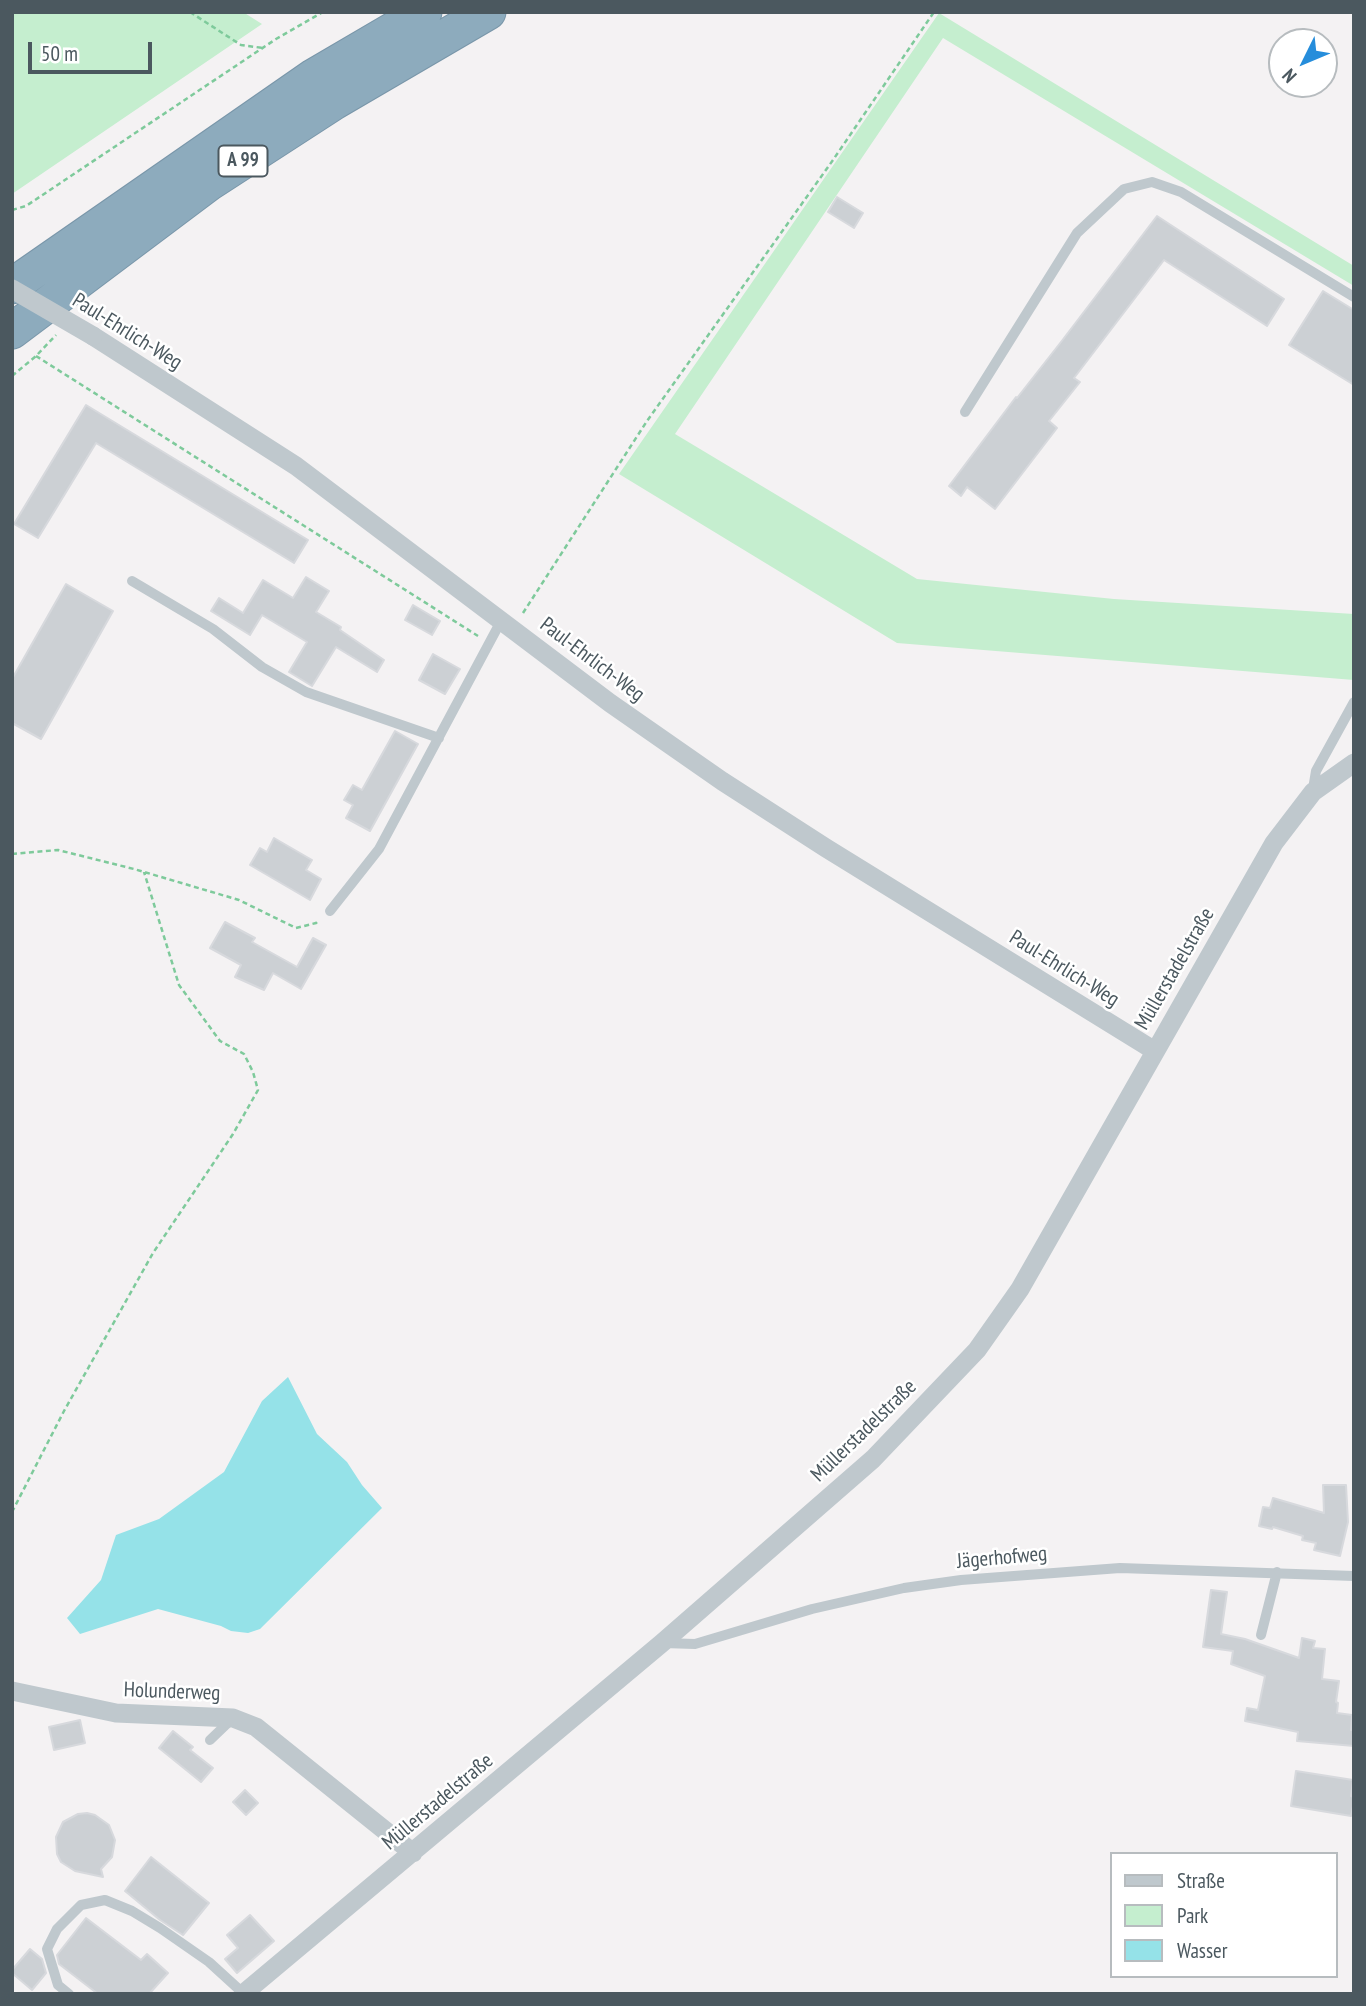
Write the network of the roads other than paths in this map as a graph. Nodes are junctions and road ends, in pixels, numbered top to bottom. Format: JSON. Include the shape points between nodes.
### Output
{"nodes":[{"id":1,"x":424,"y":12,"type":"edge"},
{"id":2,"x":488,"y":12,"type":"edge"},
{"id":3,"x":12,"y":288,"type":"edge"},
{"id":4,"x":1354,"y":297,"type":"edge"},
{"id":5,"x":12,"y":331,"type":"edge"},
{"id":6,"x":965,"y":412,"type":"dead end"},
{"id":7,"x":132,"y":581,"type":"dead end"},
{"id":8,"x":507,"y":625,"type":"junction"},
{"id":9,"x":1354,"y":702,"type":"edge"},
{"id":10,"x":439,"y":738,"type":"junction"},
{"id":11,"x":1354,"y":763,"type":"edge"},
{"id":12,"x":1313,"y":792,"type":"junction"},
{"id":13,"x":330,"y":911,"type":"road end"},
{"id":14,"x":1155,"y":1051,"type":"junction"},
{"id":15,"x":1277,"y":1572,"type":"junction"},
{"id":16,"x":1354,"y":1576,"type":"edge"},
{"id":17,"x":1261,"y":1635,"type":"dead end"},
{"id":18,"x":662,"y":1643,"type":"junction"},
{"id":19,"x":12,"y":1691,"type":"edge"},
{"id":20,"x":233,"y":1718,"type":"junction"},
{"id":21,"x":210,"y":1740,"type":"dead end"},
{"id":22,"x":413,"y":1853,"type":"junction"},
{"id":23,"x":243,"y":1993,"type":"edge"},
{"id":24,"x":69,"y":1994,"type":"edge"}],
"edges":[{"from":1,"to":3,"type":"highway","number":"A 99","via":[[313,78]]},
{"from":2,"to":5,"type":"highway","number":"A 99","via":[[334,102],[209,183]]},
{"from":3,"to":8,"type":"street","name":"Paul-Ehrlich-Weg","bridge":true,"via":[[296,466]]},
{"from":4,"to":6,"type":"lane","via":[[1181,192],[1152,182],[1124,189],[1077,233]]},
{"from":7,"to":10,"type":"lane","via":[[306,692]]},
{"from":8,"to":10,"type":"lane","via":[[490,643]]},
{"from":8,"to":14,"type":"street","name":"Paul-Ehrlich-Weg","via":[[722,780]]},
{"from":9,"to":12,"type":"lane","via":[[1316,771]]},
{"from":10,"to":13,"type":"lane","via":[[379,849]]},
{"from":11,"to":12,"type":"street","name":"Müllerstadelstraße"},
{"from":12,"to":14,"type":"street","name":"Müllerstadelstraße","via":[[1274,843]]},
{"from":14,"to":18,"type":"street","name":"Müllerstadelstraße","via":[[1020,1289],[977,1350],[873,1459]]},
{"from":15,"to":16,"type":"lane","name":"Jägerhofweg"},
{"from":15,"to":17,"type":"lane"},
{"from":15,"to":18,"type":"lane","name":"Jägerhofweg","via":[[1119,1568],[961,1580],[838,1603],[695,1643]]},
{"from":18,"to":22,"type":"street","name":"Müllerstadelstraße"},
{"from":19,"to":20,"type":"street","name":"Holunderweg","via":[[116,1713]]},
{"from":20,"to":21,"type":"lane"},
{"from":20,"to":22,"type":"street","name":"Holunderweg","via":[[256,1727]]},
{"from":22,"to":23,"type":"street","name":"Müllerstadelstraße"},
{"from":23,"to":24,"type":"lane","via":[[160,1928],[105,1900],[81,1905],[57,1929],[47,1949],[58,1985]]}]}
